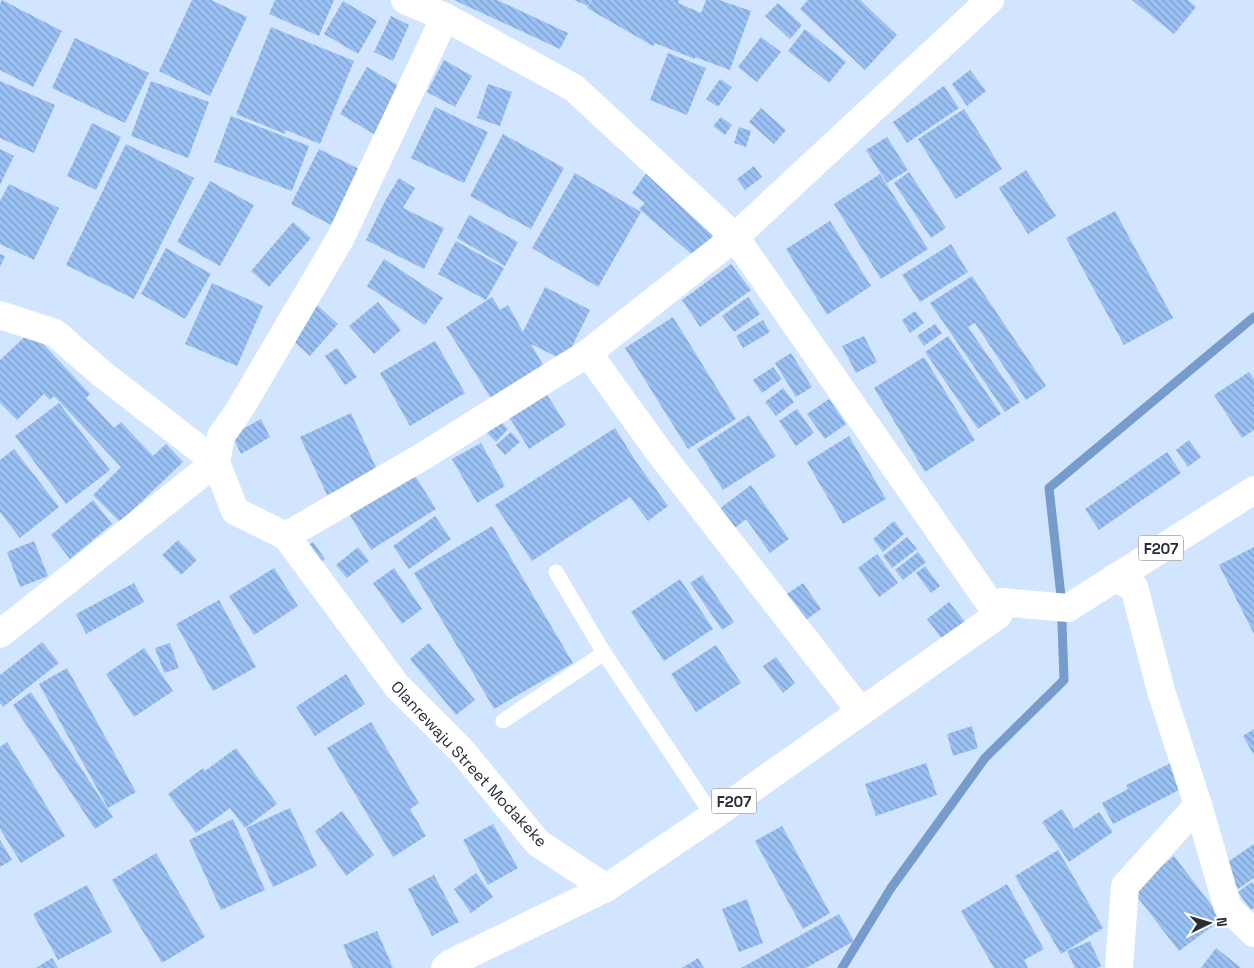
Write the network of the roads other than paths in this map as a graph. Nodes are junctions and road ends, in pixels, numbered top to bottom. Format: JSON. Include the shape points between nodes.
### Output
{"nodes":[{"id":1,"x":405,"y":0,"type":"edge"},
{"id":2,"x":990,"y":0,"type":"edge"},
{"id":3,"x":445,"y":17,"type":"junction"},
{"id":4,"x":735,"y":237,"type":"junction"},
{"id":5,"x":0,"y":315,"type":"edge"},
{"id":6,"x":588,"y":353,"type":"junction"},
{"id":7,"x":216,"y":462,"type":"junction"},
{"id":8,"x":1254,"y":490,"type":"edge"},
{"id":9,"x":286,"y":536,"type":"junction"},
{"id":10,"x":556,"y":572,"type":"dead end"},
{"id":11,"x":1114,"y":578,"type":"junction"},
{"id":12,"x":1000,"y":609,"type":"junction"},
{"id":13,"x":0,"y":634,"type":"edge"},
{"id":14,"x":604,"y":653,"type":"junction"},
{"id":15,"x":861,"y":712,"type":"junction"},
{"id":16,"x":503,"y":721,"type":"dead end"},
{"id":17,"x":1198,"y":805,"type":"junction"},
{"id":18,"x":713,"y":816,"type":"junction"},
{"id":19,"x":606,"y":888,"type":"junction"},
{"id":20,"x":1254,"y":933,"type":"edge"},
{"id":21,"x":449,"y":966,"type":"edge"},
{"id":22,"x":1119,"y":968,"type":"edge"}],
"edges":[{"from":1,"to":3,"type":"street"},
{"from":2,"to":4,"type":"street"},
{"from":3,"to":4,"type":"street","via":[[574,88]]},
{"from":3,"to":7,"type":"street","via":[[340,239],[222,436]]},
{"from":4,"to":6,"type":"street"},
{"from":4,"to":12,"type":"street"},
{"from":5,"to":7,"type":"street","via":[[55,333],[101,374]]},
{"from":6,"to":9,"type":"street","via":[[425,455]]},
{"from":6,"to":15,"type":"street","via":[[660,452]]},
{"from":7,"to":9,"type":"street","name":"Olanrewaju Street Modakeke","via":[[235,511]]},
{"from":7,"to":13,"type":"street"},
{"from":8,"to":11,"type":"street","number":"F207"},
{"from":9,"to":19,"type":"street","name":"Olanrewaju Street Modakeke","via":[[396,686],[461,750],[538,843]]},
{"from":10,"to":14,"type":"lane"},
{"from":11,"to":12,"type":"street","number":"F207","via":[[1068,608]]},
{"from":11,"to":17,"type":"street","via":[[1134,587],[1161,691]]},
{"from":12,"to":15,"type":"street","number":"F207"},
{"from":14,"to":16,"type":"lane"},
{"from":14,"to":18,"type":"lane"},
{"from":15,"to":18,"type":"street","number":"F207"},
{"from":17,"to":20,"type":"street","via":[[1228,908]]},
{"from":17,"to":22,"type":"street","via":[[1125,886]]},
{"from":18,"to":19,"type":"street","number":"F207"},
{"from":19,"to":21,"type":"street","number":"F207"}]}
